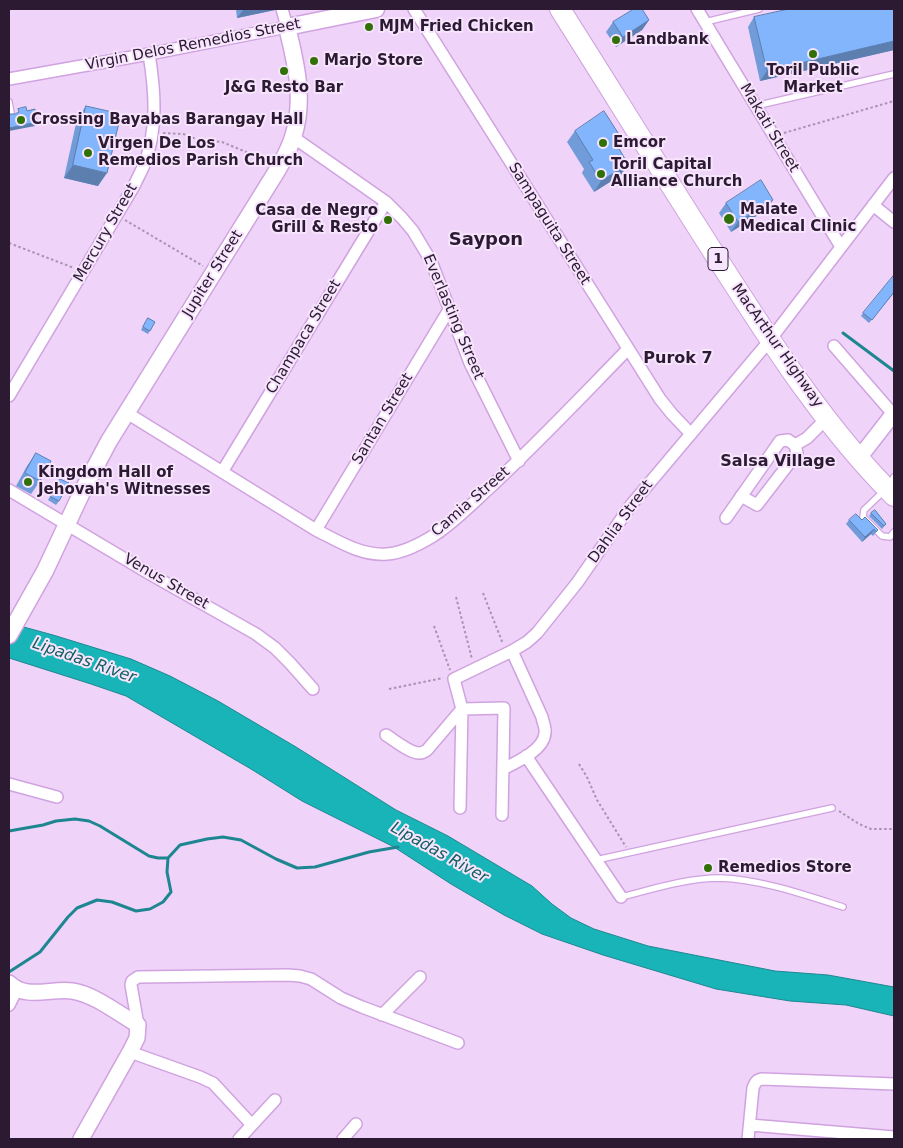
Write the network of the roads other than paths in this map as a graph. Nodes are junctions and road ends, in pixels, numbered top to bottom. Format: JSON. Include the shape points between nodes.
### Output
{"nodes":[{"id":1,"x":282,"y":9,"type":"edge"},
{"id":2,"x":376,"y":9,"type":"edge"},
{"id":3,"x":414,"y":9,"type":"edge"},
{"id":4,"x":560,"y":9,"type":"edge"},
{"id":5,"x":697,"y":9,"type":"edge"},
{"id":6,"x":759,"y":9,"type":"edge"},
{"id":7,"x":704,"y":22,"type":"junction"},
{"id":8,"x":287,"y":27,"type":"junction"},
{"id":9,"x":149,"y":54,"type":"junction"},
{"id":10,"x":894,"y":74,"type":"edge"},
{"id":11,"x":9,"y":79,"type":"edge"},
{"id":12,"x":9,"y":102,"type":"edge"},
{"id":13,"x":755,"y":106,"type":"junction"},
{"id":14,"x":11,"y":113,"type":"edge"},
{"id":15,"x":293,"y":137,"type":"junction"},
{"id":16,"x":894,"y":178,"type":"edge"},
{"id":17,"x":386,"y":202,"type":"junction"},
{"id":18,"x":873,"y":206,"type":"junction"},
{"id":19,"x":894,"y":222,"type":"edge"},
{"id":20,"x":841,"y":247,"type":"junction"},
{"id":21,"x":450,"y":308,"type":"junction"},
{"id":22,"x":770,"y":340,"type":"junction"},
{"id":23,"x":834,"y":346,"type":"dead end"},
{"id":24,"x":628,"y":349,"type":"junction"},
{"id":25,"x":9,"y":396,"type":"edge"},
{"id":26,"x":127,"y":413,"type":"junction"},
{"id":27,"x":894,"y":413,"type":"edge"},
{"id":28,"x":827,"y":418,"type":"junction"},
{"id":29,"x":691,"y":434,"type":"junction"},
{"id":30,"x":795,"y":445,"type":"junction"},
{"id":31,"x":859,"y":458,"type":"junction"},
{"id":32,"x":519,"y":461,"type":"junction"},
{"id":33,"x":222,"y":472,"type":"junction"},
{"id":34,"x":892,"y":487,"type":"edge"},
{"id":35,"x":9,"y":490,"type":"edge"},
{"id":36,"x":742,"y":496,"type":"junction"},
{"id":37,"x":726,"y":518,"type":"dead end"},
{"id":38,"x":67,"y":524,"type":"junction"},
{"id":39,"x":316,"y":530,"type":"junction"},
{"id":40,"x":894,"y":532,"type":"edge"},
{"id":41,"x":9,"y":635,"type":"edge"},
{"id":42,"x":509,"y":652,"type":"junction"},
{"id":43,"x":313,"y":689,"type":"dead end"},
{"id":44,"x":462,"y":709,"type":"junction"},
{"id":45,"x":386,"y":735,"type":"dead end"},
{"id":46,"x":526,"y":756,"type":"junction"},
{"id":47,"x":503,"y":769,"type":"junction"},
{"id":48,"x":9,"y":784,"type":"edge"},
{"id":49,"x":57,"y":797,"type":"dead end"},
{"id":50,"x":460,"y":808,"type":"dead end"},
{"id":51,"x":832,"y":808,"type":"road end"},
{"id":52,"x":502,"y":815,"type":"dead end"},
{"id":53,"x":596,"y":860,"type":"junction"},
{"id":54,"x":621,"y":897,"type":"joint"},
{"id":55,"x":843,"y":907,"type":"dead end"},
{"id":56,"x":420,"y":977,"type":"dead end"},
{"id":57,"x":13,"y":986,"type":"edge"},
{"id":58,"x":9,"y":1005,"type":"edge"},
{"id":59,"x":382,"y":1015,"type":"junction"},
{"id":60,"x":138,"y":1025,"type":"junction"},
{"id":61,"x":458,"y":1042,"type":"dead end"},
{"id":62,"x":130,"y":1052,"type":"junction"},
{"id":63,"x":894,"y":1084,"type":"edge"},
{"id":64,"x":275,"y":1100,"type":"dead end"},
{"id":65,"x":356,"y":1124,"type":"dead end"},
{"id":66,"x":252,"y":1125,"type":"junction"},
{"id":67,"x":750,"y":1125,"type":"junction"},
{"id":68,"x":894,"y":1137,"type":"edge"},
{"id":69,"x":80,"y":1139,"type":"edge"},
{"id":70,"x":239,"y":1139,"type":"edge"},
{"id":71,"x":343,"y":1139,"type":"edge"},
{"id":72,"x":748,"y":1139,"type":"edge"}],
"edges":[{"from":1,"to":8,"type":"street","name":"Jupiter Street"},
{"from":2,"to":8,"type":"main road","name":"Virgin Delos Remedios Street"},
{"from":3,"to":24,"type":"street","name":"Sampaguita Street"},
{"from":4,"to":22,"type":"highway","name":"MacArthur Highway","number":"1"},
{"from":5,"to":7,"type":"street","name":"Makati Street"},
{"from":6,"to":7,"type":"lane"},
{"from":7,"to":13,"type":"street","name":"Makati Street"},
{"from":8,"to":9,"type":"street","name":"Virgin Delos Remedios Street"},
{"from":8,"to":15,"type":"main road","name":"Jupiter Street","via":[[299,101]]},
{"from":9,"to":11,"type":"street","name":"Virgin Delos Remedios Street"},
{"from":9,"to":25,"type":"street","name":"Mercury Street","via":[[154,96],[152,132],[144,165]]},
{"from":10,"to":13,"type":"lane"},
{"from":12,"to":14,"type":"lane"},
{"from":13,"to":20,"type":"street","name":"Makati Street"},
{"from":15,"to":17,"type":"street","name":"Everlasting Street"},
{"from":15,"to":26,"type":"main road","name":"Jupiter Street","via":[[280,166]]},
{"from":16,"to":18,"type":"street","name":"Dahlia Street"},
{"from":17,"to":21,"type":"street","name":"Everlasting Street","via":[[423,247]]},
{"from":17,"to":33,"type":"street","name":"Champaca Street"},
{"from":18,"to":19,"type":"street"},
{"from":18,"to":20,"type":"street","name":"Dahlia Street"},
{"from":20,"to":22,"type":"street","name":"Dahlia Street"},
{"from":21,"to":32,"type":"street","name":"Everlasting Street","via":[[470,363]]},
{"from":21,"to":39,"type":"street","name":"Santan Street"},
{"from":22,"to":28,"type":"highway","name":"MacArthur Highway","number":"1"},
{"from":22,"to":29,"type":"street","name":"Dahlia Street"},
{"from":23,"to":27,"type":"street"},
{"from":24,"to":29,"type":"street","name":"Sampaguita Street","via":[[660,398]]},
{"from":24,"to":32,"type":"street","name":"Camia Street"},
{"from":26,"to":33,"type":"street","name":"Camia Street"},
{"from":26,"to":38,"type":"main road","name":"Jupiter Street"},
{"from":27,"to":31,"type":"street"},
{"from":28,"to":30,"type":"street"},
{"from":28,"to":31,"type":"highway","name":"MacArthur Highway","number":"1"},
{"from":29,"to":42,"type":"street","name":"Dahlia Street","via":[[631,506],[549,619],[527,642]]},
{"from":30,"to":36,"type":"street","via":[[788,440],[780,441]]},
{"from":30,"to":36,"type":"street","via":[[797,452],[756,504]]},
{"from":31,"to":34,"type":"highway","name":"MacArthur Highway","number":"1"},
{"from":32,"to":39,"type":"street","name":"Camia Street","via":[[453,521],[435,535],[405,550],[389,554],[360,551]]},
{"from":33,"to":39,"type":"street","name":"Camia Street"},
{"from":34,"to":40,"type":"lane","via":[[864,510],[863,516],[882,536],[890,536]]},
{"from":35,"to":38,"type":"street","name":"Venus Street"},
{"from":36,"to":37,"type":"street"},
{"from":38,"to":41,"type":"main road","name":"Jupiter Street"},
{"from":38,"to":43,"type":"street","name":"Venus Street","via":[[256,634],[275,648]]},
{"from":42,"to":44,"type":"street","name":"Dahlia Street","via":[[454,679]]},
{"from":42,"to":46,"type":"street","via":[[545,727],[543,742]]},
{"from":44,"to":45,"type":"street","via":[[423,752],[413,752]]},
{"from":44,"to":47,"type":"street","via":[[504,708]]},
{"from":44,"to":50,"type":"street"},
{"from":46,"to":47,"type":"street"},
{"from":46,"to":53,"type":"street"},
{"from":47,"to":52,"type":"street"},
{"from":48,"to":49,"type":"street"},
{"from":51,"to":53,"type":"lane"},
{"from":53,"to":54,"type":"street"},
{"from":54,"to":55,"type":"lane","via":[[691,881],[720,878],[755,882]]},
{"from":56,"to":59,"type":"street"},
{"from":57,"to":58,"type":"street"},
{"from":57,"to":60,"type":"street","via":[[29,992],[79,992]]},
{"from":59,"to":60,"type":"street","via":[[300,976],[143,976],[134,978],[131,985]]},
{"from":59,"to":61,"type":"street"},
{"from":60,"to":62,"type":"street"},
{"from":62,"to":66,"type":"street","via":[[213,1083]]},
{"from":62,"to":69,"type":"street"},
{"from":63,"to":67,"type":"street","via":[[758,1080],[753,1088]]},
{"from":64,"to":66,"type":"street"},
{"from":65,"to":71,"type":"street"},
{"from":66,"to":70,"type":"street"},
{"from":67,"to":68,"type":"street"},
{"from":67,"to":72,"type":"street"}]}
